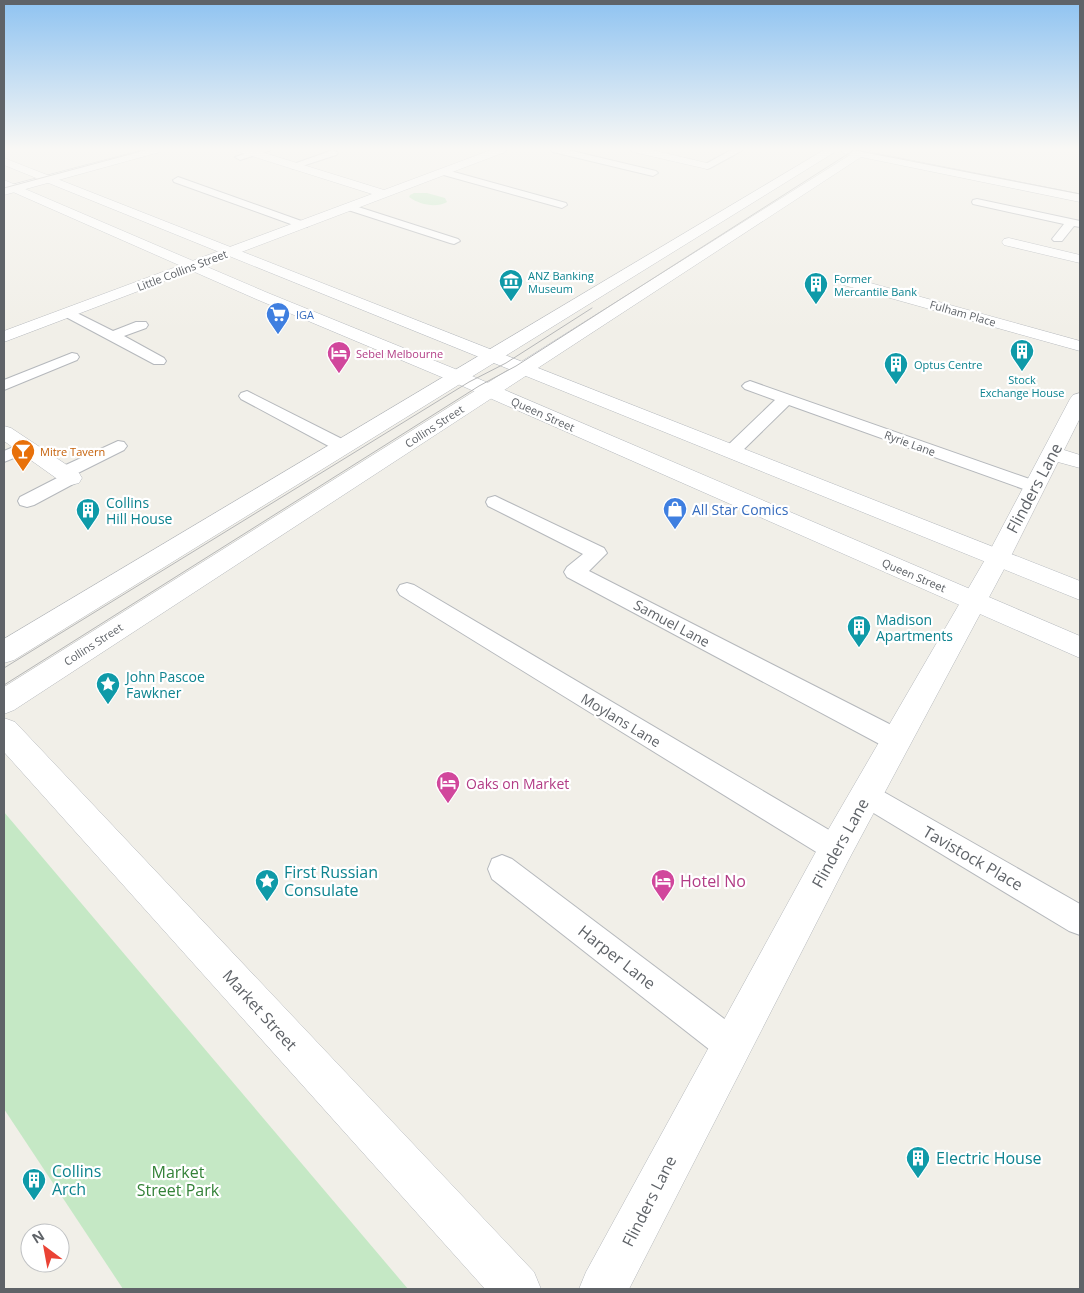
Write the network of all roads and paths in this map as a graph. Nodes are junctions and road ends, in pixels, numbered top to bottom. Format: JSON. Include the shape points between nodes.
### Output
{"nodes":[{"id":1,"x":64,"y":210,"type":"edge"},
{"id":2,"x":130,"y":210,"type":"edge"},
{"id":3,"x":262,"y":210,"type":"edge"},
{"id":4,"x":340,"y":210,"type":"edge"},
{"id":5,"x":359,"y":210,"type":"edge"},
{"id":6,"x":732,"y":210,"type":"edge"},
{"id":7,"x":771,"y":210,"type":"edge"},
{"id":8,"x":1016,"y":210,"type":"edge"},
{"id":9,"x":1076,"y":223,"type":"edge"},
{"id":10,"x":303,"y":225,"type":"junction"},
{"id":11,"x":1058,"y":239,"type":"dead end"},
{"id":12,"x":454,"y":241,"type":"dead end"},
{"id":13,"x":1009,"y":242,"type":"dead end"},
{"id":14,"x":232,"y":251,"type":"junction"},
{"id":15,"x":1080,"y":259,"type":"edge"},
{"id":16,"x":195,"y":265,"type":"junction"},
{"id":17,"x":845,"y":280,"type":"dead end"},
{"id":18,"x":377,"y":311,"type":"junction"},
{"id":19,"x":69,"y":313,"type":"junction"},
{"id":20,"x":141,"y":324,"type":"dead end"},
{"id":21,"x":341,"y":329,"type":"junction"},
{"id":22,"x":112,"y":336,"type":"junction"},
{"id":23,"x":4,"y":337,"type":"edge"},
{"id":24,"x":1080,"y":346,"type":"edge"},
{"id":25,"x":490,"y":356,"type":"junction"},
{"id":26,"x":72,"y":357,"type":"dead end"},
{"id":27,"x":159,"y":361,"type":"dead end"},
{"id":28,"x":523,"y":369,"type":"junction"},
{"id":29,"x":458,"y":377,"type":"junction"},
{"id":30,"x":4,"y":385,"type":"edge"},
{"id":31,"x":750,"y":386,"type":"dead end"},
{"id":32,"x":489,"y":390,"type":"junction"},
{"id":33,"x":247,"y":396,"type":"dead end"},
{"id":34,"x":786,"y":398,"type":"junction"},
{"id":35,"x":1080,"y":400,"type":"edge"},
{"id":36,"x":4,"y":432,"type":"edge"},
{"id":37,"x":118,"y":446,"type":"dead end"},
{"id":38,"x":342,"y":446,"type":"junction"},
{"id":39,"x":25,"y":447,"type":"junction"},
{"id":40,"x":732,"y":451,"type":"junction"},
{"id":41,"x":1053,"y":452,"type":"junction"},
{"id":42,"x":4,"y":457,"type":"edge"},
{"id":43,"x":1080,"y":462,"type":"edge"},
{"id":44,"x":67,"y":476,"type":"junction"},
{"id":45,"x":702,"y":483,"type":"junction"},
{"id":46,"x":1034,"y":487,"type":"junction"},
{"id":47,"x":26,"y":501,"type":"dead end"},
{"id":48,"x":495,"y":502,"type":"dead end"},
{"id":49,"x":998,"y":558,"type":"junction"},
{"id":50,"x":407,"y":590,"type":"dead end"},
{"id":51,"x":1080,"y":592,"type":"edge"},
{"id":52,"x":973,"y":601,"type":"junction"},
{"id":53,"x":1080,"y":648,"type":"edge"},
{"id":54,"x":4,"y":652,"type":"edge"},
{"id":55,"x":4,"y":702,"type":"edge"},
{"id":56,"x":4,"y":731,"type":"edge"},
{"id":57,"x":896,"y":740,"type":"junction"},
{"id":58,"x":866,"y":795,"type":"junction"},
{"id":59,"x":836,"y":849,"type":"junction"},
{"id":60,"x":502,"y":869,"type":"dead end"},
{"id":61,"x":1080,"y":920,"type":"edge"},
{"id":62,"x":731,"y":1045,"type":"junction"},
{"id":63,"x":517,"y":1289,"type":"edge"},
{"id":64,"x":603,"y":1289,"type":"edge"}],
"edges":[{"from":1,"to":16,"type":"street","name":"Queen Street"},
{"from":2,"to":14,"type":"street"},
{"from":3,"to":10,"type":"lane"},
{"from":4,"to":10,"type":"street","name":"Little Collins Street"},
{"from":5,"to":12,"type":"lane"},
{"from":6,"to":25,"type":"street"},
{"from":7,"to":28,"type":"street","name":"Collins Street"},
{"from":8,"to":9,"type":"lane"},
{"from":9,"to":11,"type":"lane"},
{"from":10,"to":14,"type":"street","name":"Little Collins Street"},
{"from":13,"to":15,"type":"street"},
{"from":14,"to":16,"type":"street","name":"Little Collins Street"},
{"from":14,"to":18,"type":"street"},
{"from":16,"to":19,"type":"street","name":"Little Collins Street"},
{"from":16,"to":21,"type":"street","name":"Queen Street"},
{"from":17,"to":24,"type":"street","name":"Fulham Place"},
{"from":18,"to":21,"type":"street"},
{"from":18,"to":25,"type":"street"},
{"from":19,"to":22,"type":"lane"},
{"from":19,"to":23,"type":"street","name":"Little Collins Street"},
{"from":20,"to":22,"type":"lane"},
{"from":21,"to":29,"type":"street","name":"Queen Street"},
{"from":22,"to":27,"type":"lane"},
{"from":25,"to":28,"type":"street"},
{"from":25,"to":29,"type":"street"},
{"from":26,"to":30,"type":"lane"},
{"from":28,"to":32,"type":"street","name":"Collins Street"},
{"from":28,"to":40,"type":"street"},
{"from":29,"to":32,"type":"street","name":"Queen Street"},
{"from":29,"to":38,"type":"street"},
{"from":31,"to":34,"type":"lane","name":"Ryrie Lane"},
{"from":32,"to":45,"type":"street","name":"Queen Street"},
{"from":32,"to":55,"type":"street","name":"Collins Street"},
{"from":33,"to":38,"type":"lane"},
{"from":34,"to":40,"type":"lane"},
{"from":34,"to":46,"type":"lane","name":"Ryrie Lane"},
{"from":35,"to":41,"type":"street","name":"Flinders Lane"},
{"from":36,"to":39,"type":"street"},
{"from":37,"to":44,"type":"lane"},
{"from":38,"to":54,"type":"street"},
{"from":39,"to":42,"type":"lane"},
{"from":39,"to":44,"type":"street"},
{"from":40,"to":45,"type":"street"},
{"from":40,"to":49,"type":"street"},
{"from":41,"to":43,"type":"street"},
{"from":41,"to":46,"type":"street","name":"Flinders Lane"},
{"from":44,"to":47,"type":"lane"},
{"from":45,"to":52,"type":"street","name":"Queen Street"},
{"from":46,"to":49,"type":"street","name":"Flinders Lane"},
{"from":48,"to":57,"type":"lane","name":"Samuel Lane","via":[[597,553],[574,572]]},
{"from":49,"to":51,"type":"street"},
{"from":49,"to":52,"type":"street","name":"Flinders Lane"},
{"from":50,"to":59,"type":"lane","name":"Moylans Lane"},
{"from":52,"to":53,"type":"street","name":"Queen Street"},
{"from":52,"to":57,"type":"street","name":"Flinders Lane"},
{"from":56,"to":63,"type":"street","name":"Market Street"},
{"from":57,"to":58,"type":"street","name":"Flinders Lane"},
{"from":58,"to":59,"type":"street","name":"Flinders Lane"},
{"from":58,"to":61,"type":"lane","name":"Tavistock Place"},
{"from":59,"to":62,"type":"street","name":"Flinders Lane"},
{"from":60,"to":62,"type":"lane","name":"Harper Lane"},
{"from":62,"to":64,"type":"street","name":"Flinders Lane"}]}
